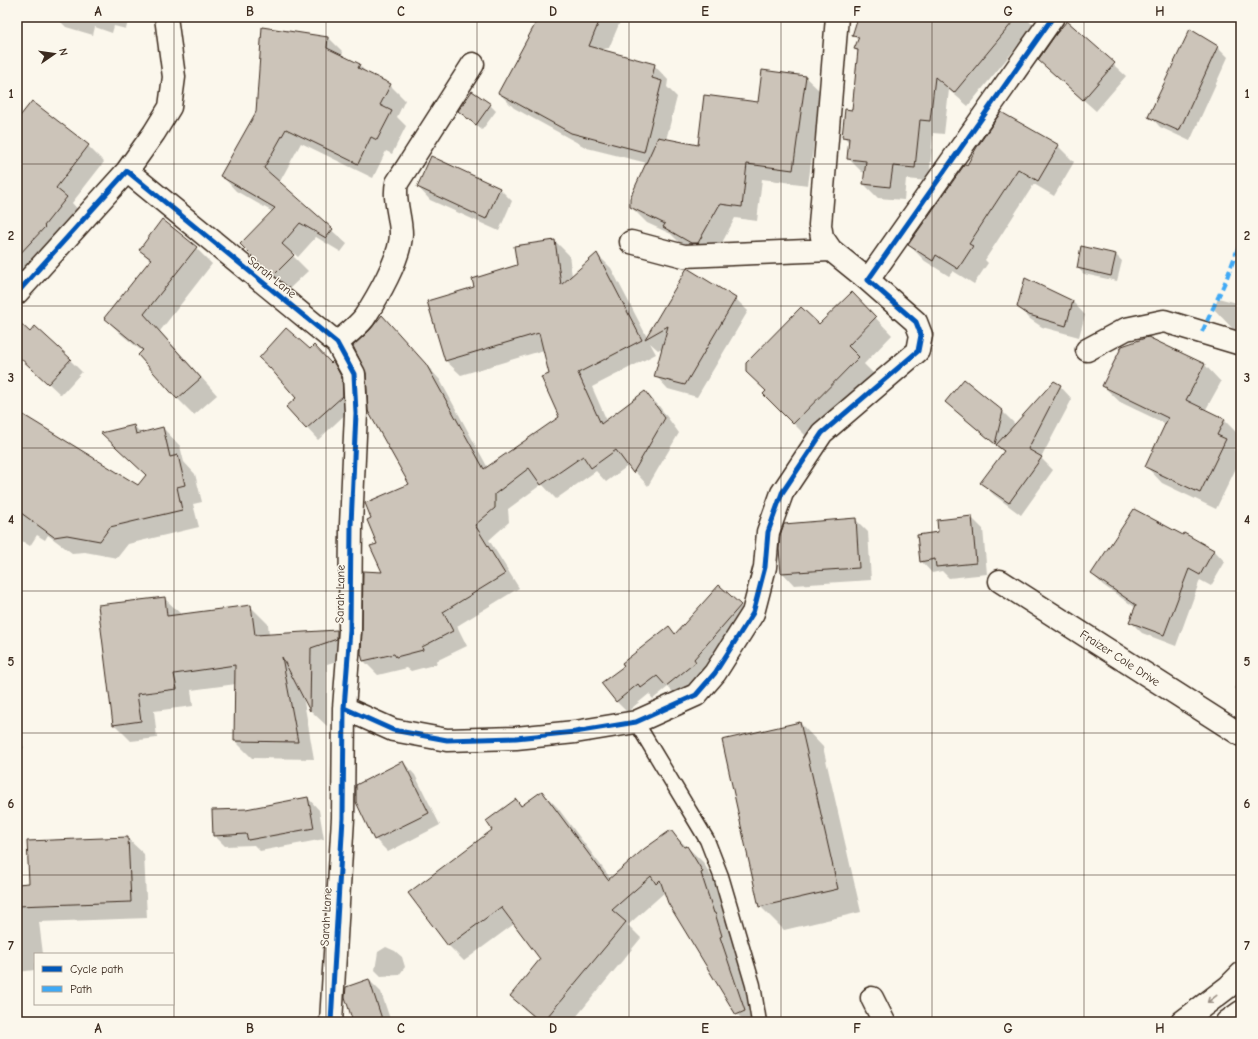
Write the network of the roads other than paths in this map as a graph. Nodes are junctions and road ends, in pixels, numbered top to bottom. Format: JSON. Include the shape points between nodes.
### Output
{"nodes":[{"id":1,"x":166,"y":17,"type":"edge"},
{"id":2,"x":836,"y":17,"type":"edge"},
{"id":3,"x":1053,"y":17,"type":"edge"},
{"id":4,"x":473,"y":64,"type":"dead end"},
{"id":5,"x":127,"y":171,"type":"junction"},
{"id":6,"x":631,"y":242,"type":"dead end"},
{"id":7,"x":831,"y":250,"type":"junction"},
{"id":8,"x":868,"y":280,"type":"junction"},
{"id":9,"x":17,"y":293,"type":"edge"},
{"id":10,"x":337,"y":343,"type":"junction"},
{"id":11,"x":1241,"y":344,"type":"edge"},
{"id":12,"x":1087,"y":350,"type":"dead end"},
{"id":13,"x":1000,"y":581,"type":"dead end"},
{"id":14,"x":344,"y":708,"type":"junction"},
{"id":15,"x":636,"y":722,"type":"junction"},
{"id":16,"x":1241,"y":735,"type":"edge"},
{"id":17,"x":1241,"y":974,"type":"edge"},
{"id":18,"x":872,"y":998,"type":"dead end"},
{"id":19,"x":1241,"y":1012,"type":"edge"},
{"id":20,"x":331,"y":1022,"type":"edge"},
{"id":21,"x":759,"y":1022,"type":"edge"},
{"id":22,"x":884,"y":1022,"type":"edge"},
{"id":23,"x":1182,"y":1022,"type":"edge"},
{"id":24,"x":1227,"y":1022,"type":"edge"}],
"edges":[{"from":1,"to":5,"type":"street","via":[[174,76],[170,107]]},
{"from":2,"to":7,"type":"street","via":[[820,225],[822,237]]},
{"from":3,"to":8,"type":"street"},
{"from":4,"to":10,"type":"street","via":[[397,183],[395,190],[401,243],[396,260],[363,319]]},
{"from":5,"to":9,"type":"street"},
{"from":5,"to":10,"type":"street","name":"Sarah Lane"},
{"from":6,"to":7,"type":"street","via":[[684,256]]},
{"from":7,"to":8,"type":"street"},
{"from":8,"to":15,"type":"street","via":[[916,322],[921,334],[918,351],[822,433],[782,493],[768,532],[765,567],[753,613],[715,673],[696,695]]},
{"from":10,"to":14,"type":"street","name":"Sarah Lane","via":[[354,374],[356,413],[350,630]]},
{"from":11,"to":12,"type":"street","via":[[1164,322],[1126,329]]},
{"from":13,"to":16,"type":"street","name":"Fraizer Cole Drive"},
{"from":14,"to":15,"type":"street","via":[[393,730],[447,740],[516,738]]},
{"from":14,"to":20,"type":"street","name":"Sarah Lane","via":[[343,818]]},
{"from":15,"to":21,"type":"lane","via":[[707,840],[721,876],[753,985]]},
{"from":17,"to":23,"type":"street","one_way":true},
{"from":18,"to":22,"type":"street"},
{"from":19,"to":24,"type":"street"}]}
